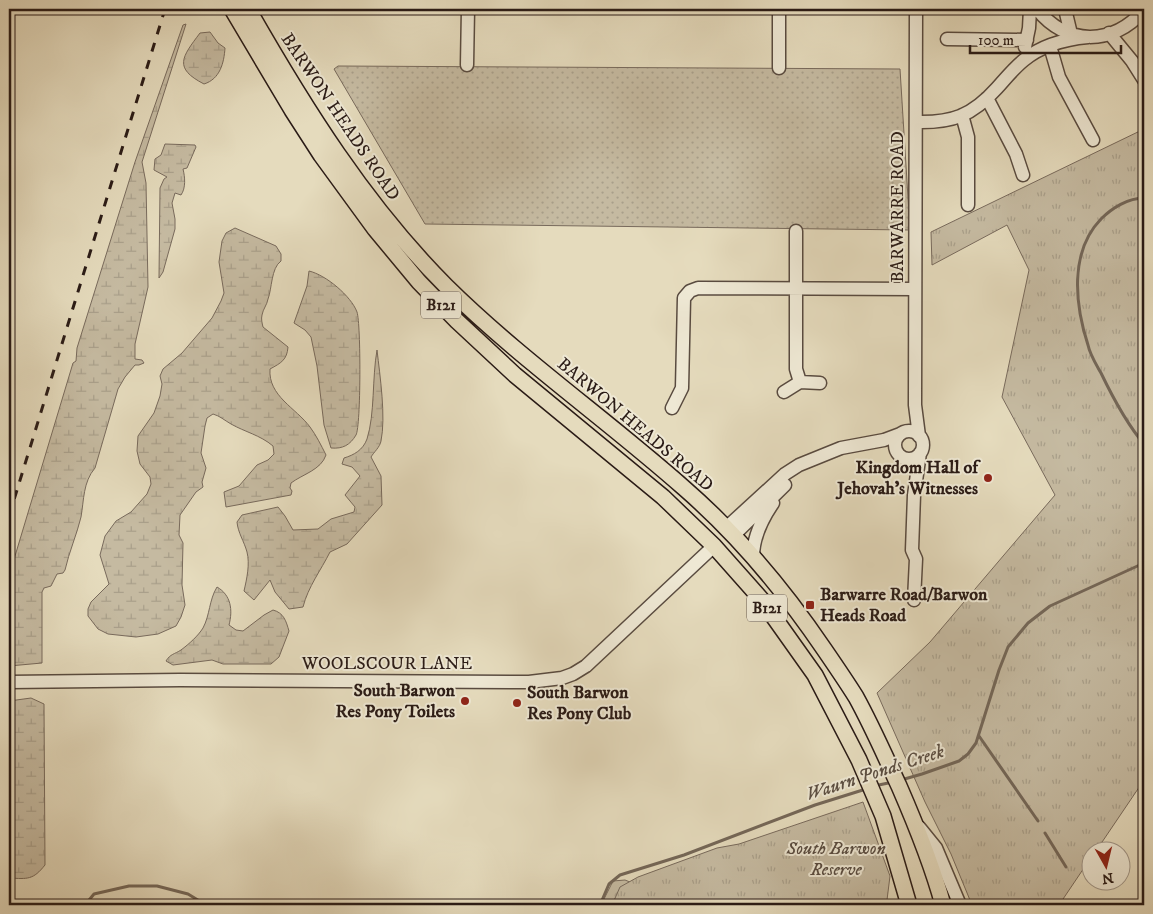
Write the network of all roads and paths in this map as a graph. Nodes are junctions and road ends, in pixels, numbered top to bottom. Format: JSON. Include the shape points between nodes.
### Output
{"nodes":[{"id":1,"x":232,"y":9,"type":"edge"},
{"id":2,"x":248,"y":9,"type":"edge"},
{"id":3,"x":468,"y":9,"type":"edge"},
{"id":4,"x":779,"y":9,"type":"edge"},
{"id":5,"x":916,"y":9,"type":"edge"},
{"id":6,"x":1030,"y":9,"type":"edge"},
{"id":7,"x":1037,"y":9,"type":"edge"},
{"id":8,"x":1065,"y":9,"type":"edge"},
{"id":9,"x":1144,"y":11,"type":"edge"},
{"id":10,"x":1109,"y":33,"type":"junction"},
{"id":11,"x":1070,"y":34,"type":"junction"},
{"id":12,"x":1088,"y":37,"type":"junction"},
{"id":13,"x":947,"y":39,"type":"dead end"},
{"id":14,"x":1027,"y":40,"type":"junction"},
{"id":15,"x":1050,"y":46,"type":"junction"},
{"id":16,"x":467,"y":65,"type":"dead end"},
{"id":17,"x":778,"y":68,"type":"dead end"},
{"id":18,"x":1012,"y":72,"type":"junction"},
{"id":19,"x":1144,"y":80,"type":"edge"},
{"id":20,"x":987,"y":98,"type":"junction"},
{"id":21,"x":962,"y":115,"type":"junction"},
{"id":22,"x":916,"y":118,"type":"junction"},
{"id":23,"x":1093,"y":140,"type":"dead end"},
{"id":24,"x":1023,"y":174,"type":"dead end"},
{"id":25,"x":968,"y":204,"type":"dead end"},
{"id":26,"x":796,"y":231,"type":"dead end"},
{"id":27,"x":796,"y":289,"type":"junction"},
{"id":28,"x":915,"y":289,"type":"junction"},
{"id":29,"x":800,"y":382,"type":"junction"},
{"id":30,"x":820,"y":383,"type":"dead end"},
{"id":31,"x":784,"y":392,"type":"dead end"},
{"id":32,"x":915,"y":405,"type":"junction"},
{"id":33,"x":672,"y":408,"type":"dead end"},
{"id":34,"x":901,"y":433,"type":"junction"},
{"id":35,"x":919,"y":436,"type":"junction"},
{"id":36,"x":848,"y":447,"type":"junction"},
{"id":37,"x":920,"y":453,"type":"junction"},
{"id":38,"x":900,"y":455,"type":"junction"},
{"id":39,"x":819,"y":456,"type":"junction"},
{"id":40,"x":786,"y":484,"type":"junction"},
{"id":41,"x":914,"y":495,"type":"junction"},
{"id":42,"x":729,"y":532,"type":"junction"},
{"id":43,"x":714,"y":546,"type":"junction"},
{"id":44,"x":754,"y":557,"type":"junction"},
{"id":45,"x":914,"y":600,"type":"dead end"},
{"id":46,"x":9,"y":682,"type":"edge"},
{"id":47,"x":914,"y":821,"type":"junction"},
{"id":48,"x":909,"y":905,"type":"edge"},
{"id":49,"x":943,"y":905,"type":"edge"},
{"id":50,"x":960,"y":905,"type":"edge"}],
"edges":[{"from":1,"to":43,"type":"main road","name":"BARWON HEADS ROAD","number":"B121","via":[[321,155],[419,282],[515,375],[663,497]]},
{"from":2,"to":42,"type":"main road","name":"BARWON HEADS ROAD","number":"B121","via":[[306,106],[352,174],[378,210],[426,265],[519,353],[683,487]]},
{"from":3,"to":16,"type":"street"},
{"from":4,"to":17,"type":"street"},
{"from":5,"to":22,"type":"street","name":"BARWARRE ROAD"},
{"from":6,"to":14,"type":"street"},
{"from":7,"to":11,"type":"street","via":[[1053,26]]},
{"from":8,"to":11,"type":"street"},
{"from":9,"to":10,"type":"street"},
{"from":10,"to":12,"type":"street"},
{"from":10,"to":19,"type":"street"},
{"from":11,"to":12,"type":"street"},
{"from":12,"to":15,"type":"street"},
{"from":13,"to":14,"type":"street"},
{"from":14,"to":18,"type":"street"},
{"from":15,"to":18,"type":"street","via":[[1026,58]]},
{"from":15,"to":23,"type":"street","via":[[1059,77]]},
{"from":18,"to":20,"type":"street"},
{"from":20,"to":21,"type":"street"},
{"from":20,"to":24,"type":"street"},
{"from":21,"to":22,"type":"street","via":[[947,121]]},
{"from":21,"to":25,"type":"street","via":[[968,135]]},
{"from":22,"to":28,"type":"street","name":"BARWARRE ROAD"},
{"from":26,"to":27,"type":"street"},
{"from":27,"to":28,"type":"street"},
{"from":27,"to":29,"type":"street","via":[[796,369]]},
{"from":27,"to":33,"type":"street","via":[[698,288],[690,291],[684,298],[682,388]]},
{"from":28,"to":32,"type":"street","name":"BARWARRE ROAD"},
{"from":29,"to":30,"type":"street"},
{"from":29,"to":31,"type":"street"},
{"from":32,"to":34,"type":"street","name":"BARWARRE ROAD","via":[[911,420]]},
{"from":32,"to":35,"type":"street","name":"BARWARRE ROAD"},
{"from":34,"to":35,"type":"street","via":[[912,431]]},
{"from":34,"to":36,"type":"street"},
{"from":34,"to":38,"type":"street","via":[[895,441]]},
{"from":35,"to":37,"type":"street"},
{"from":36,"to":38,"type":"street","via":[[872,447]]},
{"from":36,"to":39,"type":"street"},
{"from":37,"to":38,"type":"street","via":[[912,458]]},
{"from":37,"to":41,"type":"street"},
{"from":38,"to":41,"type":"street","via":[[911,472]]},
{"from":39,"to":40,"type":"street"},
{"from":39,"to":42,"type":"street","via":[[785,474]]},
{"from":40,"to":42,"type":"street"},
{"from":40,"to":44,"type":"street","via":[[758,531]]},
{"from":41,"to":45,"type":"street"},
{"from":42,"to":43,"type":"main road"},
{"from":42,"to":44,"type":"main road","name":"BARWON HEADS ROAD","number":"B121"},
{"from":43,"to":46,"type":"street","name":"WOOLSCOUR LANE","via":[[596,658],[562,678],[529,682]]},
{"from":43,"to":48,"type":"main road","name":"BARWON HEADS ROAD","number":"B121","via":[[760,599],[815,675],[859,760],[883,816]]},
{"from":44,"to":47,"type":"main road","name":"BARWON HEADS ROAD","number":"B121","via":[[797,610],[857,699]]},
{"from":47,"to":49,"type":"main road","name":"BARWON HEADS ROAD","number":"B121"},
{"from":47,"to":50,"type":"street","via":[[936,848]]}]}
